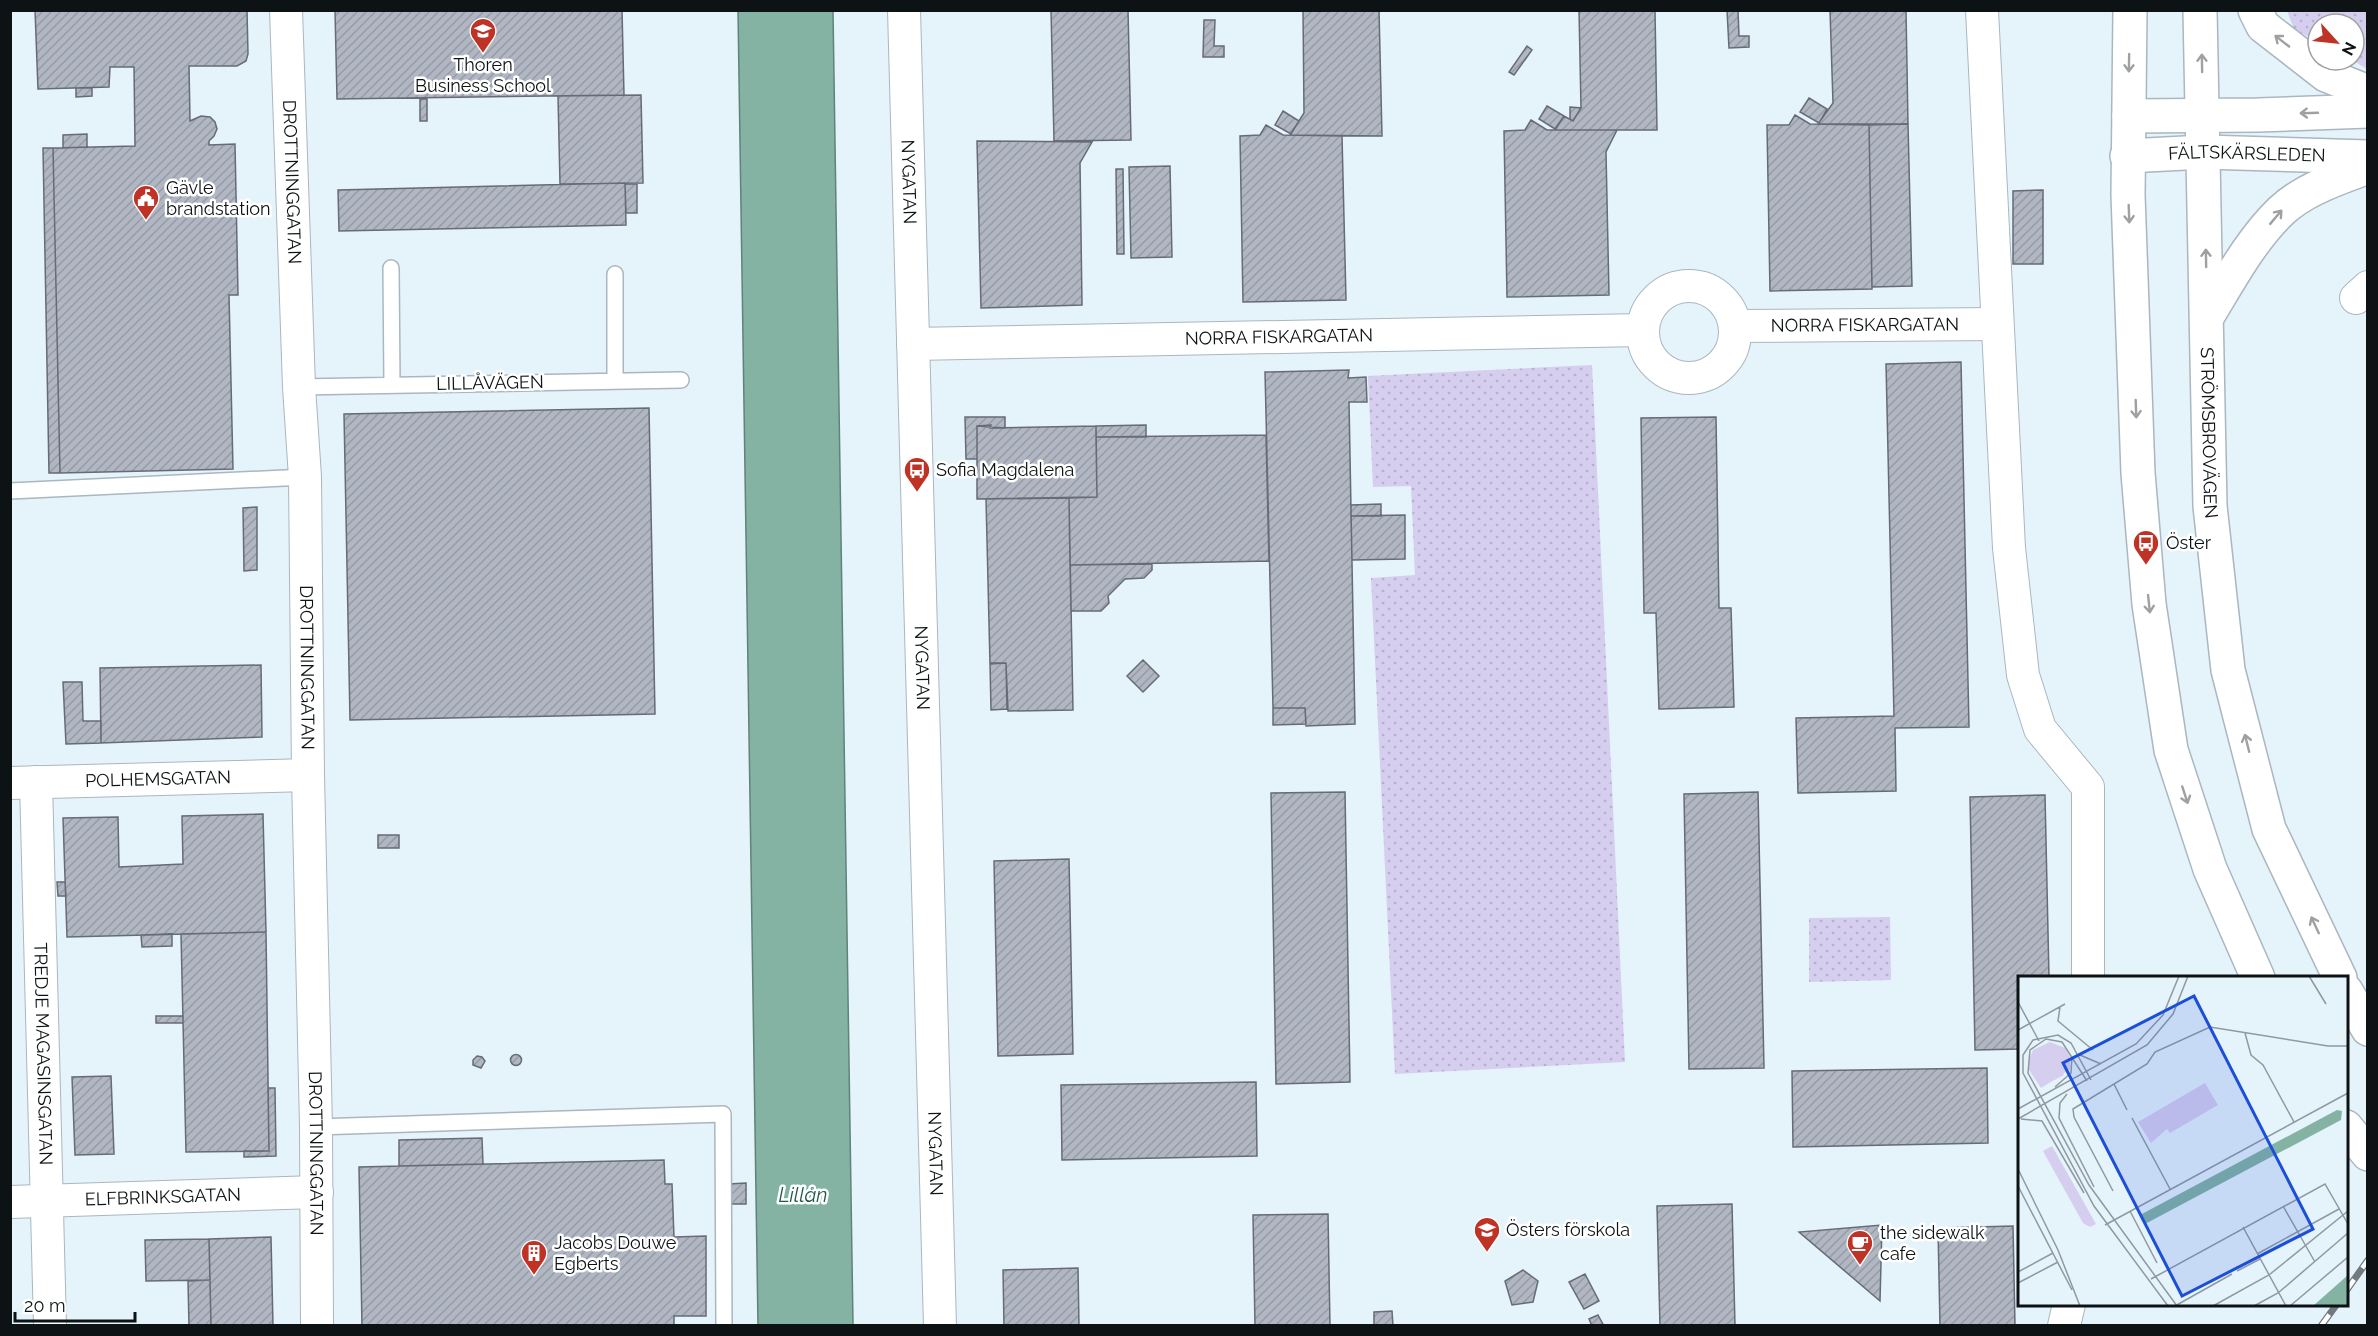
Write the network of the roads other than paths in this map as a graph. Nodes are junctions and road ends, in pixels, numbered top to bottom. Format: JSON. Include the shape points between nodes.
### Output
{"nodes":[{"id":1,"x":286,"y":10,"type":"edge"},
{"id":2,"x":904,"y":10,"type":"edge"},
{"id":3,"x":1982,"y":10,"type":"edge"},
{"id":4,"x":2130,"y":10,"type":"edge"},
{"id":5,"x":2200,"y":10,"type":"edge"},
{"id":6,"x":2255,"y":10,"type":"edge"},
{"id":7,"x":2367,"y":92,"type":"edge"},
{"id":8,"x":2367,"y":111,"type":"edge"},
{"id":9,"x":2128,"y":116,"type":"junction"},
{"id":10,"x":2203,"y":116,"type":"junction"},
{"id":11,"x":2204,"y":152,"type":"junction"},
{"id":12,"x":2127,"y":156,"type":"junction"},
{"id":13,"x":2367,"y":157,"type":"edge"},
{"id":14,"x":2367,"y":167,"type":"edge"},
{"id":15,"x":391,"y":268,"type":"dead end"},
{"id":16,"x":615,"y":274,"type":"dead end"},
{"id":17,"x":2207,"y":316,"type":"junction"},
{"id":18,"x":1996,"y":324,"type":"junction"},
{"id":19,"x":1735,"y":326,"type":"junction"},
{"id":20,"x":1643,"y":330,"type":"junction"},
{"id":21,"x":914,"y":344,"type":"junction"},
{"id":22,"x":681,"y":380,"type":"dead end"},
{"id":23,"x":615,"y":381,"type":"junction"},
{"id":24,"x":392,"y":385,"type":"junction"},
{"id":25,"x":299,"y":387,"type":"junction"},
{"id":26,"x":305,"y":477,"type":"junction"},
{"id":27,"x":10,"y":491,"type":"edge"},
{"id":28,"x":308,"y":775,"type":"junction"},
{"id":29,"x":23,"y":782,"type":"edge"},
{"id":30,"x":2088,"y":976,"type":"edge"},
{"id":31,"x":2257,"y":976,"type":"edge"},
{"id":32,"x":2339,"y":976,"type":"edge"},
{"id":33,"x":2348,"y":995,"type":"edge"},
{"id":34,"x":2367,"y":1029,"type":"edge"},
{"id":35,"x":316,"y":1127,"type":"junction"},
{"id":36,"x":2348,"y":1130,"type":"edge"},
{"id":37,"x":2367,"y":1154,"type":"edge"},
{"id":38,"x":317,"y":1192,"type":"junction"},
{"id":39,"x":46,"y":1200,"type":"junction"},
{"id":40,"x":10,"y":1202,"type":"edge"},
{"id":41,"x":2069,"y":1306,"type":"edge"},
{"id":42,"x":50,"y":1326,"type":"edge"},
{"id":43,"x":317,"y":1326,"type":"edge"},
{"id":44,"x":724,"y":1326,"type":"edge"},
{"id":45,"x":940,"y":1326,"type":"edge"},
{"id":46,"x":2064,"y":1326,"type":"edge"}],
"edges":[{"from":1,"to":25,"type":"street","name":"DROTTNINGGATAN"},
{"from":2,"to":21,"type":"street","name":"NYGATAN"},
{"from":3,"to":18,"type":"street"},
{"from":4,"to":9,"type":"main road","one_way":true},
{"from":10,"to":5,"type":"main road","name":"STRÖMSBROVÄGEN","one_way":true},
{"from":7,"to":6,"type":"main road","one_way":true,"via":[[2326,75],[2263,26]]},
{"from":8,"to":10,"type":"main road","one_way":true},
{"from":9,"to":10,"type":"main road"},
{"from":9,"to":12,"type":"main road"},
{"from":10,"to":11,"type":"main road","name":"STRÖMSBROVÄGEN"},
{"from":11,"to":12,"type":"main road","name":"FÄLTSKÄRSLEDEN"},
{"from":11,"to":13,"type":"main road","name":"FÄLTSKÄRSLEDEN"},
{"from":17,"to":11,"type":"main road","name":"STRÖMSBROVÄGEN","one_way":true},
{"from":12,"to":31,"type":"main road","one_way":true,"via":[[2138,473],[2148,604],[2170,750],[2210,869]]},
{"from":17,"to":14,"type":"main road","one_way":true,"via":[[2244,256],[2282,210],[2324,183]]},
{"from":15,"to":24,"type":"lane"},
{"from":16,"to":23,"type":"lane"},
{"from":32,"to":17,"type":"main road","name":"STRÖMSBROVÄGEN","one_way":true,"via":[[2269,829],[2228,670],[2210,506]]},
{"from":18,"to":19,"type":"street","name":"NORRA FISKARGATAN"},
{"from":18,"to":30,"type":"street","via":[[2009,549],[2023,675],[2040,729],[2088,787]]},
{"from":19,"to":20,"type":"street","via":[[1719,296],[1704,288],[1687,286],[1656,299]]},
{"from":19,"to":20,"type":"street","via":[[1734,342],[1716,370],[1700,377],[1683,378],[1654,362]]},
{"from":20,"to":21,"type":"street","name":"NORRA FISKARGATAN"},
{"from":21,"to":45,"type":"street","name":"NYGATAN"},
{"from":22,"to":23,"type":"lane","name":"LILLÅVÄGEN"},
{"from":23,"to":24,"type":"lane","name":"LILLÅVÄGEN"},
{"from":24,"to":25,"type":"lane","name":"LILLÅVÄGEN"},
{"from":25,"to":26,"type":"street","name":"DROTTNINGGATAN"},
{"from":26,"to":27,"type":"lane"},
{"from":26,"to":28,"type":"street","name":"DROTTNINGGATAN"},
{"from":28,"to":29,"type":"street","name":"POLHEMSGATAN"},
{"from":28,"to":35,"type":"street","name":"DROTTNINGGATAN"},
{"from":29,"to":39,"type":"street","name":"TREDJE MAGASINSGATAN"},
{"from":33,"to":34,"type":"main road"},
{"from":35,"to":38,"type":"street","name":"DROTTNINGGATAN"},
{"from":35,"to":44,"type":"lane","via":[[723,1114]]},
{"from":36,"to":37,"type":"main road"},
{"from":38,"to":39,"type":"street","name":"ELFBRINKSGATAN"},
{"from":38,"to":43,"type":"street","name":"DROTTNINGGATAN"},
{"from":39,"to":40,"type":"street","name":"ELFBRINKSGATAN"},
{"from":39,"to":42,"type":"street","name":"TREDJE MAGASINSGATAN"},
{"from":41,"to":46,"type":"street"}]}
